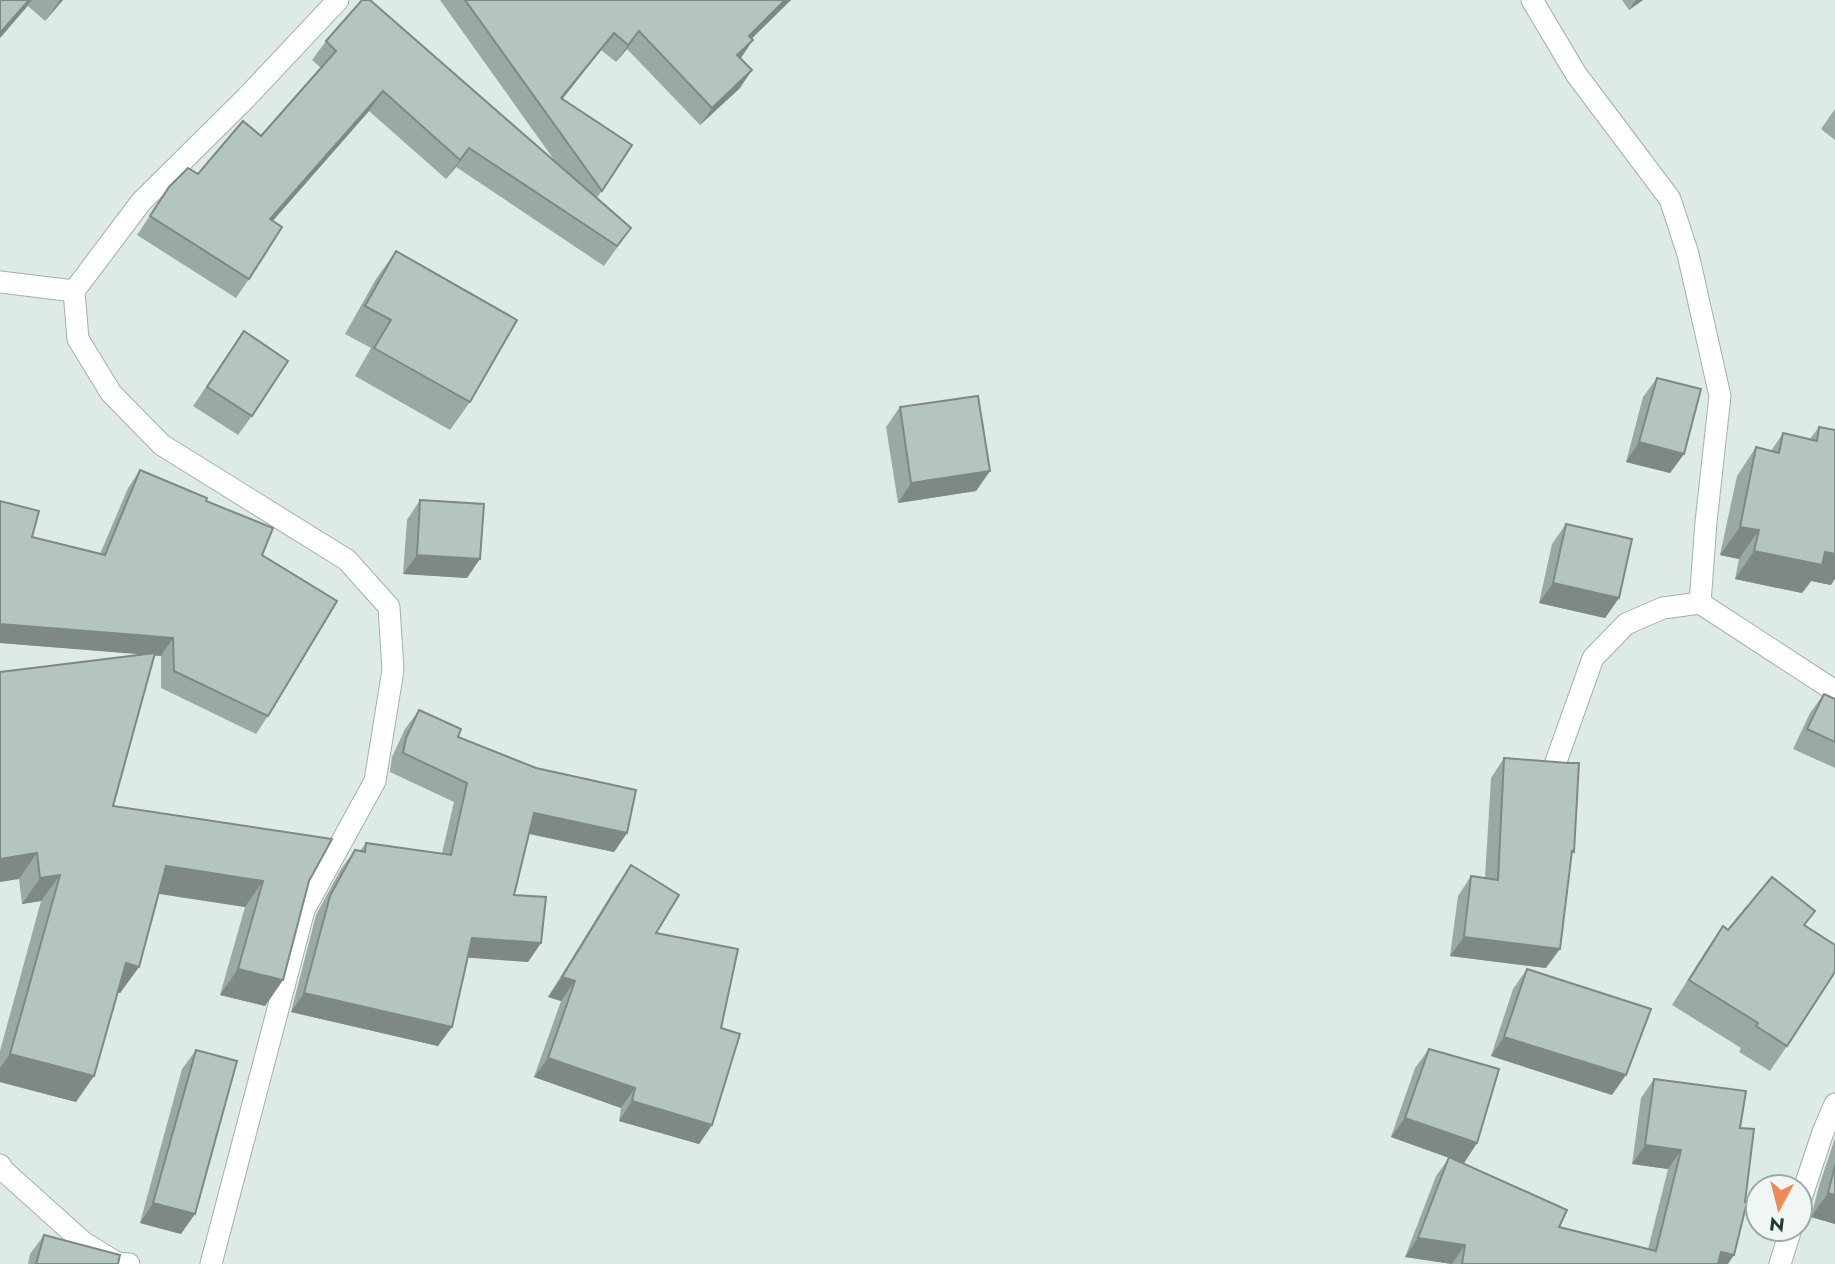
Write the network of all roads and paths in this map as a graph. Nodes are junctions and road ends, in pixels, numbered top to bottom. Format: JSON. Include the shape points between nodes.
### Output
{"nodes":[{"id":1,"x":338,"y":0,"type":"edge"},
{"id":2,"x":1532,"y":0,"type":"edge"},
{"id":3,"x":0,"y":282,"type":"edge"},
{"id":4,"x":74,"y":291,"type":"junction"},
{"id":5,"x":1700,"y":604,"type":"junction"},
{"id":6,"x":1835,"y":691,"type":"edge"},
{"id":7,"x":1553,"y":770,"type":"edge"},
{"id":8,"x":1835,"y":1104,"type":"edge"},
{"id":9,"x":0,"y":1165,"type":"edge"},
{"id":10,"x":1809,"y":1173,"type":"edge"},
{"id":11,"x":1787,"y":1243,"type":"edge"},
{"id":12,"x":130,"y":1264,"type":"edge"},
{"id":13,"x":211,"y":1264,"type":"edge"},
{"id":14,"x":1780,"y":1264,"type":"edge"}],
"edges":[{"from":1,"to":4,"type":"street","via":[[141,201]]},
{"from":2,"to":5,"type":"street","via":[[1576,74],[1670,199],[1688,254],[1720,396]]},
{"from":3,"to":4,"type":"street"},
{"from":4,"to":13,"type":"street","via":[[78,339],[111,393],[163,444],[346,560],[389,607],[393,670],[375,781],[304,910]]},
{"from":5,"to":6,"type":"street"},
{"from":5,"to":7,"type":"street","via":[[1663,608],[1626,624],[1593,659]]},
{"from":8,"to":10,"type":"street"},
{"from":9,"to":12,"type":"street","via":[[83,1242],[117,1263]]},
{"from":11,"to":14,"type":"street"}]}
